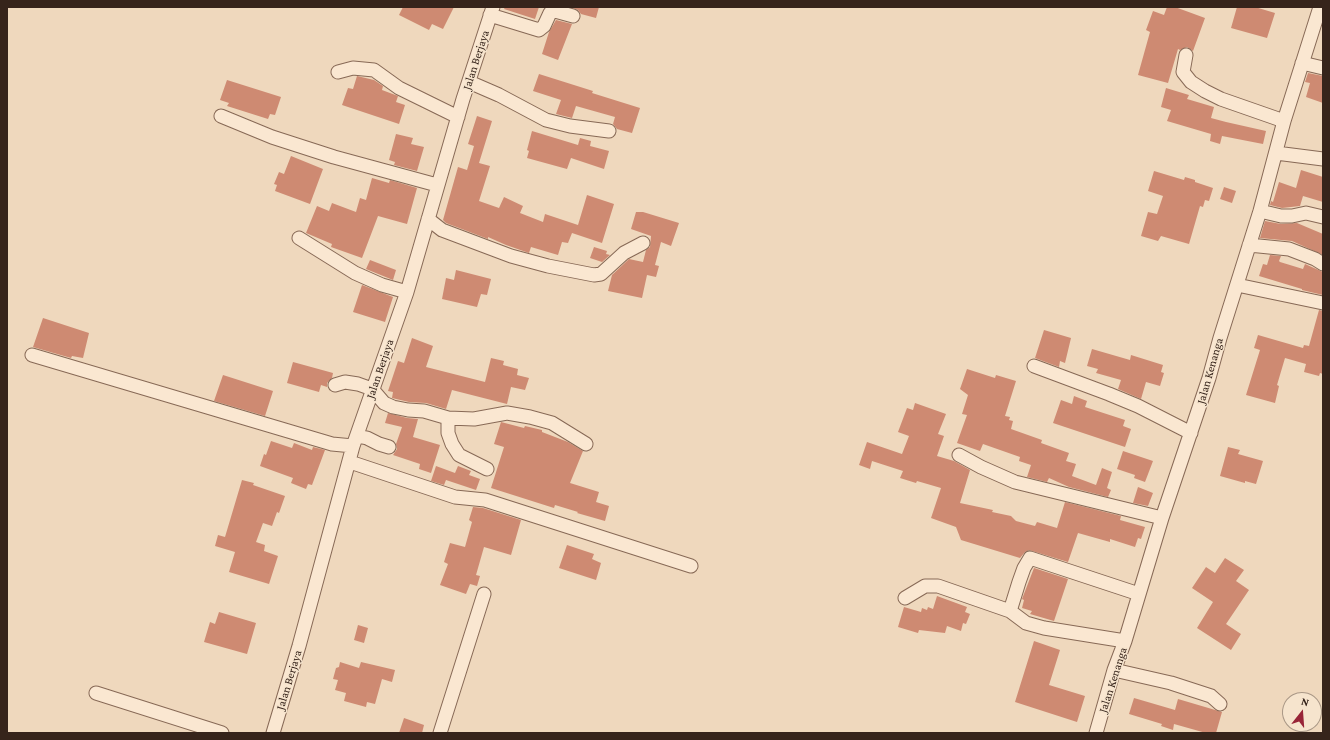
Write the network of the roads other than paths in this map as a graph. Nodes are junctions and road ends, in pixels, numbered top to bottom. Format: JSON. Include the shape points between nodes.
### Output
{"nodes":[{"id":1,"x":1320,"y":7,"type":"edge"},
{"id":2,"x":492,"y":11,"type":"edge"},
{"id":3,"x":573,"y":16,"type":"dead end"},
{"id":4,"x":1186,"y":55,"type":"dead end"},
{"id":5,"x":1302,"y":63,"type":"junction"},
{"id":6,"x":1323,"y":68,"type":"edge"},
{"id":7,"x":338,"y":72,"type":"dead end"},
{"id":8,"x":469,"y":82,"type":"junction"},
{"id":9,"x":220,"y":116,"type":"dead end"},
{"id":10,"x":458,"y":117,"type":"junction"},
{"id":11,"x":1284,"y":121,"type":"junction"},
{"id":12,"x":608,"y":132,"type":"dead end"},
{"id":13,"x":1276,"y":153,"type":"junction"},
{"id":14,"x":1323,"y":159,"type":"edge"},
{"id":15,"x":437,"y":185,"type":"junction"},
{"id":16,"x":1260,"y":210,"type":"junction"},
{"id":17,"x":1323,"y":217,"type":"edge"},
{"id":18,"x":428,"y":219,"type":"junction"},
{"id":19,"x":299,"y":238,"type":"dead end"},
{"id":20,"x":643,"y":243,"type":"dead end"},
{"id":21,"x":1249,"y":245,"type":"junction"},
{"id":22,"x":1323,"y":264,"type":"edge"},
{"id":23,"x":1237,"y":285,"type":"junction"},
{"id":24,"x":407,"y":292,"type":"junction"},
{"id":25,"x":1323,"y":303,"type":"edge"},
{"id":26,"x":32,"y":355,"type":"dead end"},
{"id":27,"x":1034,"y":366,"type":"dead end"},
{"id":28,"x":335,"y":385,"type":"dead end"},
{"id":29,"x":372,"y":389,"type":"junction"},
{"id":30,"x":448,"y":418,"type":"junction"},
{"id":31,"x":1191,"y":433,"type":"junction"},
{"id":32,"x":355,"y":441,"type":"junction"},
{"id":33,"x":586,"y":444,"type":"dead end"},
{"id":34,"x":389,"y":447,"type":"dead end"},
{"id":35,"x":959,"y":455,"type":"dead end"},
{"id":36,"x":350,"y":462,"type":"junction"},
{"id":37,"x":487,"y":469,"type":"dead end"},
{"id":38,"x":1162,"y":518,"type":"junction"},
{"id":39,"x":691,"y":566,"type":"dead end"},
{"id":40,"x":484,"y":594,"type":"dead end"},
{"id":41,"x":1139,"y":594,"type":"junction"},
{"id":42,"x":906,"y":598,"type":"dead end"},
{"id":43,"x":1010,"y":612,"type":"junction"},
{"id":44,"x":1125,"y":641,"type":"junction"},
{"id":45,"x":1114,"y":670,"type":"junction"},
{"id":46,"x":96,"y":693,"type":"dead end"},
{"id":47,"x":1220,"y":704,"type":"dead end"},
{"id":48,"x":222,"y":733,"type":"edge"},
{"id":49,"x":273,"y":733,"type":"edge"},
{"id":50,"x":440,"y":733,"type":"edge"},
{"id":51,"x":1096,"y":733,"type":"edge"}],
"edges":[{"from":1,"to":5,"type":"street","name":"Jalan Kenanga"},
{"from":2,"to":3,"type":"street","via":[[539,30],[544,26],[550,13],[555,11]]},
{"from":2,"to":8,"type":"street","name":"Jalan Berjaya"},
{"from":4,"to":11,"type":"street","via":[[1183,72],[1191,82],[1205,92]]},
{"from":5,"to":6,"type":"street"},
{"from":5,"to":11,"type":"street","name":"Jalan Kenanga"},
{"from":7,"to":10,"type":"street","via":[[353,68],[374,70],[399,88]]},
{"from":8,"to":10,"type":"street","name":"Jalan Berjaya"},
{"from":8,"to":12,"type":"street","via":[[546,120]]},
{"from":9,"to":15,"type":"street","via":[[327,155]]},
{"from":10,"to":15,"type":"street","name":"Jalan Berjaya"},
{"from":11,"to":13,"type":"street","name":"Jalan Kenanga"},
{"from":13,"to":14,"type":"street"},
{"from":13,"to":16,"type":"street","name":"Jalan Kenanga"},
{"from":15,"to":18,"type":"street","name":"Jalan Berjaya"},
{"from":16,"to":17,"type":"street","via":[[1281,216],[1306,213]]},
{"from":16,"to":21,"type":"street","name":"Jalan Kenanga"},
{"from":18,"to":20,"type":"street","via":[[442,230],[510,256],[594,275],[601,274],[624,253]]},
{"from":18,"to":24,"type":"street","name":"Jalan Berjaya"},
{"from":19,"to":24,"type":"street","via":[[355,273],[382,285]]},
{"from":21,"to":22,"type":"street","via":[[1289,249]]},
{"from":21,"to":23,"type":"street","name":"Jalan Kenanga"},
{"from":23,"to":25,"type":"street"},
{"from":23,"to":31,"type":"street","name":"Jalan Kenanga"},
{"from":24,"to":29,"type":"street","name":"Jalan Berjaya"},
{"from":26,"to":32,"type":"street","via":[[332,444]]},
{"from":27,"to":31,"type":"street","via":[[1138,406]]},
{"from":28,"to":29,"type":"street","via":[[345,382]]},
{"from":29,"to":30,"type":"street","via":[[384,403],[393,407],[424,411]]},
{"from":29,"to":32,"type":"street","name":"Jalan Berjaya"},
{"from":30,"to":33,"type":"street","via":[[474,419],[506,412],[552,423]]},
{"from":30,"to":37,"type":"street","via":[[448,433],[459,455]]},
{"from":31,"to":38,"type":"street","name":"Jalan Kenanga"},
{"from":32,"to":34,"type":"street","via":[[367,438]]},
{"from":32,"to":36,"type":"street","name":"Jalan Berjaya"},
{"from":35,"to":38,"type":"street","via":[[1015,482]]},
{"from":36,"to":39,"type":"street","via":[[455,497],[485,500]]},
{"from":36,"to":49,"type":"street","name":"Jalan Berjaya"},
{"from":38,"to":41,"type":"street","name":"Jalan Kenanga"},
{"from":40,"to":50,"type":"street"},
{"from":41,"to":43,"type":"street","via":[[1030,558],[1021,575]]},
{"from":41,"to":44,"type":"street","name":"Jalan Kenanga"},
{"from":42,"to":43,"type":"street","via":[[925,586],[938,586]]},
{"from":43,"to":44,"type":"street","via":[[1026,622],[1044,628]]},
{"from":44,"to":45,"type":"street","name":"Jalan Kenanga"},
{"from":45,"to":47,"type":"street","via":[[1211,696]]},
{"from":45,"to":51,"type":"street","name":"Jalan Kenanga"},
{"from":46,"to":48,"type":"street"}]}
